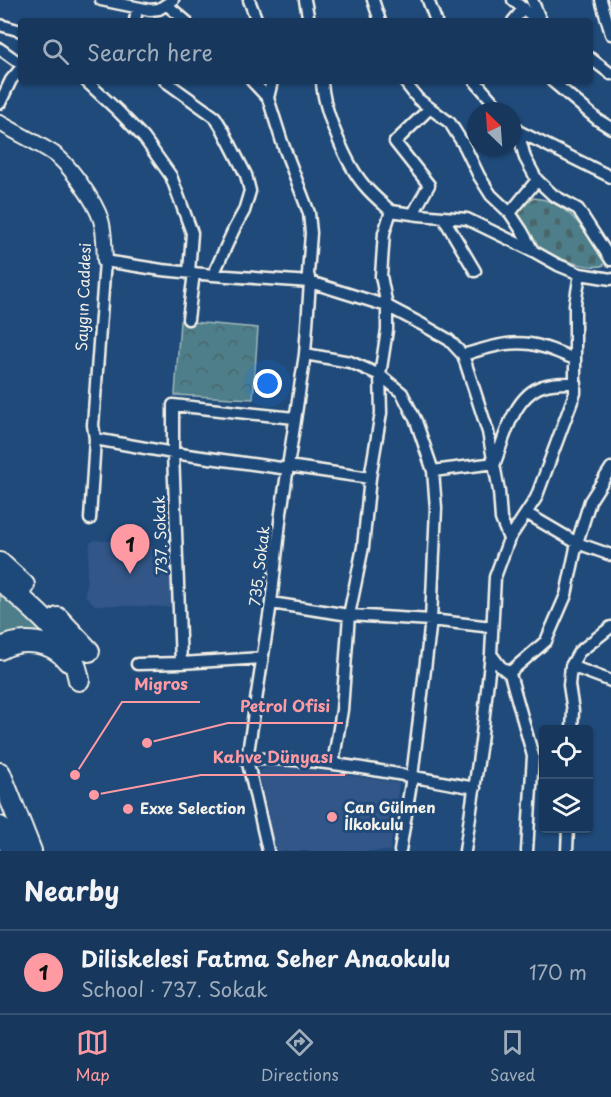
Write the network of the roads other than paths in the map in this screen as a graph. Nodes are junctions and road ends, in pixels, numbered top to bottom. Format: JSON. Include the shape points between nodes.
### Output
{"nodes":[{"id":1,"x":101,"y":0,"type":"edge"},
{"id":2,"x":114,"y":0,"type":"edge"},
{"id":3,"x":249,"y":0,"type":"edge"},
{"id":4,"x":305,"y":0,"type":"edge"},
{"id":5,"x":373,"y":0,"type":"edge"},
{"id":6,"x":428,"y":0,"type":"edge"},
{"id":7,"x":513,"y":0,"type":"edge"},
{"id":8,"x":601,"y":0,"type":"edge"},
{"id":9,"x":170,"y":2,"type":"edge"},
{"id":10,"x":528,"y":4,"type":"edge"},
{"id":11,"x":125,"y":5,"type":"junction"},
{"id":12,"x":137,"y":8,"type":"junction"},
{"id":13,"x":135,"y":18,"type":"edge"},
{"id":14,"x":183,"y":18,"type":"edge"},
{"id":15,"x":255,"y":18,"type":"edge"},
{"id":16,"x":308,"y":18,"type":"edge"},
{"id":17,"x":379,"y":18,"type":"edge"},
{"id":18,"x":434,"y":18,"type":"edge"},
{"id":19,"x":516,"y":18,"type":"edge"},
{"id":20,"x":538,"y":18,"type":"edge"},
{"id":21,"x":0,"y":25,"type":"edge"},
{"id":22,"x":18,"y":30,"type":"edge"},
{"id":23,"x":611,"y":34,"type":"edge"},
{"id":24,"x":0,"y":49,"type":"edge"},
{"id":25,"x":593,"y":60,"type":"edge"},
{"id":26,"x":18,"y":64,"type":"edge"},
{"id":27,"x":18,"y":70,"type":"edge"},
{"id":28,"x":611,"y":74,"type":"edge"},
{"id":29,"x":89,"y":84,"type":"edge"},
{"id":30,"x":169,"y":84,"type":"edge"},
{"id":31,"x":255,"y":84,"type":"edge"},
{"id":32,"x":271,"y":84,"type":"edge"},
{"id":33,"x":322,"y":84,"type":"edge"},
{"id":34,"x":406,"y":84,"type":"edge"},
{"id":35,"x":478,"y":84,"type":"edge"},
{"id":36,"x":556,"y":84,"type":"edge"},
{"id":37,"x":268,"y":98,"type":"junction"},
{"id":38,"x":493,"y":102,"type":"edge"},
{"id":39,"x":0,"y":103,"type":"edge"},
{"id":40,"x":430,"y":108,"type":"junction"},
{"id":41,"x":0,"y":123,"type":"edge"},
{"id":42,"x":611,"y":128,"type":"edge"},
{"id":43,"x":521,"y":131,"type":"edge"},
{"id":44,"x":521,"y":146,"type":"edge"},
{"id":45,"x":611,"y":177,"type":"edge"},
{"id":46,"x":537,"y":180,"type":"junction"},
{"id":47,"x":391,"y":211,"type":"junction"},
{"id":48,"x":510,"y":213,"type":"junction"},
{"id":49,"x":413,"y":214,"type":"junction"},
{"id":50,"x":443,"y":217,"type":"junction"},
{"id":51,"x":533,"y":251,"type":"junction"},
{"id":52,"x":611,"y":260,"type":"edge"},
{"id":53,"x":105,"y":261,"type":"junction"},
{"id":54,"x":475,"y":271,"type":"dead end"},
{"id":55,"x":191,"y":273,"type":"junction"},
{"id":56,"x":580,"y":274,"type":"junction"},
{"id":57,"x":213,"y":275,"type":"junction"},
{"id":58,"x":611,"y":280,"type":"edge"},
{"id":59,"x":310,"y":282,"type":"junction"},
{"id":60,"x":387,"y":306,"type":"junction"},
{"id":61,"x":188,"y":319,"type":"dead end"},
{"id":62,"x":305,"y":354,"type":"junction"},
{"id":63,"x":463,"y":355,"type":"junction"},
{"id":64,"x":575,"y":359,"type":"junction"},
{"id":65,"x":380,"y":375,"type":"junction"},
{"id":66,"x":576,"y":383,"type":"junction"},
{"id":67,"x":294,"y":418,"type":"junction"},
{"id":68,"x":96,"y":440,"type":"junction"},
{"id":69,"x":173,"y":453,"type":"junction"},
{"id":70,"x":495,"y":463,"type":"junction"},
{"id":71,"x":288,"y":467,"type":"junction"},
{"id":72,"x":611,"y":468,"type":"edge"},
{"id":73,"x":433,"y":471,"type":"junction"},
{"id":74,"x":370,"y":478,"type":"junction"},
{"id":75,"x":526,"y":513,"type":"junction"},
{"id":76,"x":90,"y":519,"type":"dead end"},
{"id":77,"x":509,"y":539,"type":"junction"},
{"id":78,"x":577,"y":543,"type":"junction"},
{"id":79,"x":611,"y":555,"type":"edge"},
{"id":80,"x":0,"y":563,"type":"edge"},
{"id":81,"x":0,"y":580,"type":"edge"},
{"id":82,"x":271,"y":603,"type":"junction"},
{"id":83,"x":350,"y":615,"type":"junction"},
{"id":84,"x":431,"y":620,"type":"junction"},
{"id":85,"x":492,"y":627,"type":"junction"},
{"id":86,"x":611,"y":627,"type":"edge"},
{"id":87,"x":0,"y":649,"type":"edge"},
{"id":88,"x":89,"y":651,"type":"dead end"},
{"id":89,"x":491,"y":654,"type":"junction"},
{"id":90,"x":262,"y":658,"type":"junction"},
{"id":91,"x":182,"y":663,"type":"junction"},
{"id":92,"x":138,"y":664,"type":"dead end"},
{"id":93,"x":570,"y":666,"type":"junction"},
{"id":94,"x":509,"y":673,"type":"junction"},
{"id":95,"x":611,"y":681,"type":"edge"},
{"id":96,"x":572,"y":725,"type":"edge"},
{"id":97,"x":248,"y":759,"type":"junction"},
{"id":98,"x":333,"y":764,"type":"junction"},
{"id":99,"x":0,"y":773,"type":"edge"},
{"id":100,"x":412,"y":777,"type":"junction"},
{"id":101,"x":475,"y":788,"type":"junction"},
{"id":102,"x":0,"y":827,"type":"edge"},
{"id":103,"x":568,"y":833,"type":"edge"},
{"id":104,"x":12,"y":851,"type":"edge"},
{"id":105,"x":31,"y":851,"type":"edge"},
{"id":106,"x":268,"y":851,"type":"edge"},
{"id":107,"x":400,"y":851,"type":"edge"},
{"id":108,"x":465,"y":851,"type":"edge"},
{"id":109,"x":527,"y":851,"type":"edge"},
{"id":110,"x":567,"y":851,"type":"edge"}],
"edges":[{"from":1,"to":11,"type":"street"},
{"from":2,"to":11,"type":"street"},
{"from":3,"to":15,"type":"street"},
{"from":4,"to":16,"type":"street"},
{"from":5,"to":17,"type":"street"},
{"from":6,"to":18,"type":"street"},
{"from":7,"to":10,"type":"street"},
{"from":8,"to":23,"type":"street"},
{"from":9,"to":12,"type":"street","via":[[159,9]]},
{"from":9,"to":14,"type":"street"},
{"from":10,"to":19,"type":"street"},
{"from":10,"to":20,"type":"street"},
{"from":11,"to":12,"type":"street"},
{"from":12,"to":13,"type":"street"},
{"from":21,"to":22,"type":"street"},
{"from":24,"to":26,"type":"street"},
{"from":25,"to":28,"type":"street"},
{"from":27,"to":39,"type":"street"},
{"from":29,"to":55,"type":"street","via":[[144,138],[171,176],[192,233]]},
{"from":30,"to":57,"type":"street","via":[[215,117],[246,175],[250,191]]},
{"from":31,"to":37,"type":"street"},
{"from":32,"to":37,"type":"street"},
{"from":33,"to":47,"type":"street","via":[[333,126],[349,161],[363,184]]},
{"from":34,"to":40,"type":"street"},
{"from":35,"to":38,"type":"street"},
{"from":36,"to":42,"type":"street"},
{"from":37,"to":59,"type":"street","name":"735. Sokak","via":[[309,213]]},
{"from":40,"to":48,"type":"street","via":[[450,123],[491,195]]},
{"from":40,"to":49,"type":"street","via":[[395,142],[429,185]]},
{"from":41,"to":53,"type":"street","name":"Saygın Caddesi","via":[[53,153],[75,176],[101,219]]},
{"from":43,"to":45,"type":"street"},
{"from":44,"to":46,"type":"street"},
{"from":46,"to":48,"type":"street"},
{"from":46,"to":52,"type":"street","via":[[553,195],[578,209]]},
{"from":47,"to":49,"type":"street"},
{"from":47,"to":60,"type":"street","via":[[384,233],[381,276]]},
{"from":48,"to":51,"type":"street"},
{"from":49,"to":50,"type":"street"},
{"from":50,"to":51,"type":"street","via":[[468,219]]},
{"from":50,"to":54,"type":"street"},
{"from":51,"to":56,"type":"street"},
{"from":53,"to":55,"type":"street"},
{"from":53,"to":68,"type":"street","name":"Saygın Caddesi","via":[[93,425]]},
{"from":55,"to":57,"type":"street"},
{"from":55,"to":61,"type":"street"},
{"from":56,"to":58,"type":"street"},
{"from":56,"to":64,"type":"street","via":[[575,304]]},
{"from":57,"to":59,"type":"street"},
{"from":59,"to":60,"type":"street"},
{"from":59,"to":62,"type":"street","name":"735. Sokak"},
{"from":60,"to":63,"type":"street","via":[[449,340]]},
{"from":60,"to":65,"type":"street"},
{"from":62,"to":65,"type":"street","via":[[350,362]]},
{"from":62,"to":67,"type":"street","name":"735. Sokak"},
{"from":63,"to":64,"type":"street","via":[[520,343],[543,346]]},
{"from":63,"to":70,"type":"street"},
{"from":64,"to":66,"type":"street"},
{"from":65,"to":73,"type":"street","via":[[402,393],[416,420]]},
{"from":65,"to":74,"type":"street","via":[[381,413]]},
{"from":66,"to":70,"type":"street","via":[[541,386],[528,394],[513,415]]},
{"from":66,"to":75,"type":"street","via":[[536,498]]},
{"from":67,"to":69,"type":"street","name":"737. Sokak","via":[[173,405]]},
{"from":67,"to":71,"type":"street","name":"735. Sokak"},
{"from":68,"to":69,"type":"street"},
{"from":68,"to":76,"type":"street","name":"Saygın Caddesi"},
{"from":69,"to":71,"type":"street"},
{"from":69,"to":91,"type":"street","name":"737. Sokak"},
{"from":70,"to":73,"type":"street"},
{"from":70,"to":77,"type":"street","via":[[501,519]]},
{"from":71,"to":74,"type":"street"},
{"from":71,"to":82,"type":"street","name":"735. Sokak"},
{"from":72,"to":78,"type":"street","via":[[590,501]]},
{"from":73,"to":84,"type":"street","via":[[436,508]]},
{"from":74,"to":83,"type":"street","via":[[363,547]]},
{"from":75,"to":77,"type":"street"},
{"from":75,"to":78,"type":"street"},
{"from":77,"to":85,"type":"street","via":[[495,577]]},
{"from":78,"to":79,"type":"street"},
{"from":78,"to":94,"type":"street","via":[[566,595],[546,640]]},
{"from":80,"to":88,"type":"highway"},
{"from":81,"to":87,"type":"highway","via":[[62,640],[78,668],[80,680],[64,655],[53,647],[24,642]]},
{"from":82,"to":83,"type":"street"},
{"from":82,"to":90,"type":"street","name":"735. Sokak"},
{"from":83,"to":84,"type":"street"},
{"from":83,"to":98,"type":"street"},
{"from":84,"to":85,"type":"street"},
{"from":84,"to":100,"type":"street"},
{"from":85,"to":89,"type":"street"},
{"from":86,"to":93,"type":"street","via":[[579,652]]},
{"from":89,"to":94,"type":"street"},
{"from":89,"to":101,"type":"street"},
{"from":90,"to":91,"type":"street"},
{"from":90,"to":97,"type":"street","name":"735. Sokak"},
{"from":91,"to":92,"type":"street"},
{"from":93,"to":95,"type":"street"},
{"from":93,"to":96,"type":"street"},
{"from":94,"to":109,"type":"street","via":[[532,756]]},
{"from":97,"to":98,"type":"street"},
{"from":97,"to":106,"type":"street","name":"735. Sokak"},
{"from":98,"to":100,"type":"street"},
{"from":99,"to":105,"type":"highway"},
{"from":100,"to":101,"type":"street"},
{"from":100,"to":107,"type":"street"},
{"from":101,"to":108,"type":"street"},
{"from":102,"to":104,"type":"highway"},
{"from":103,"to":110,"type":"street"}]}
